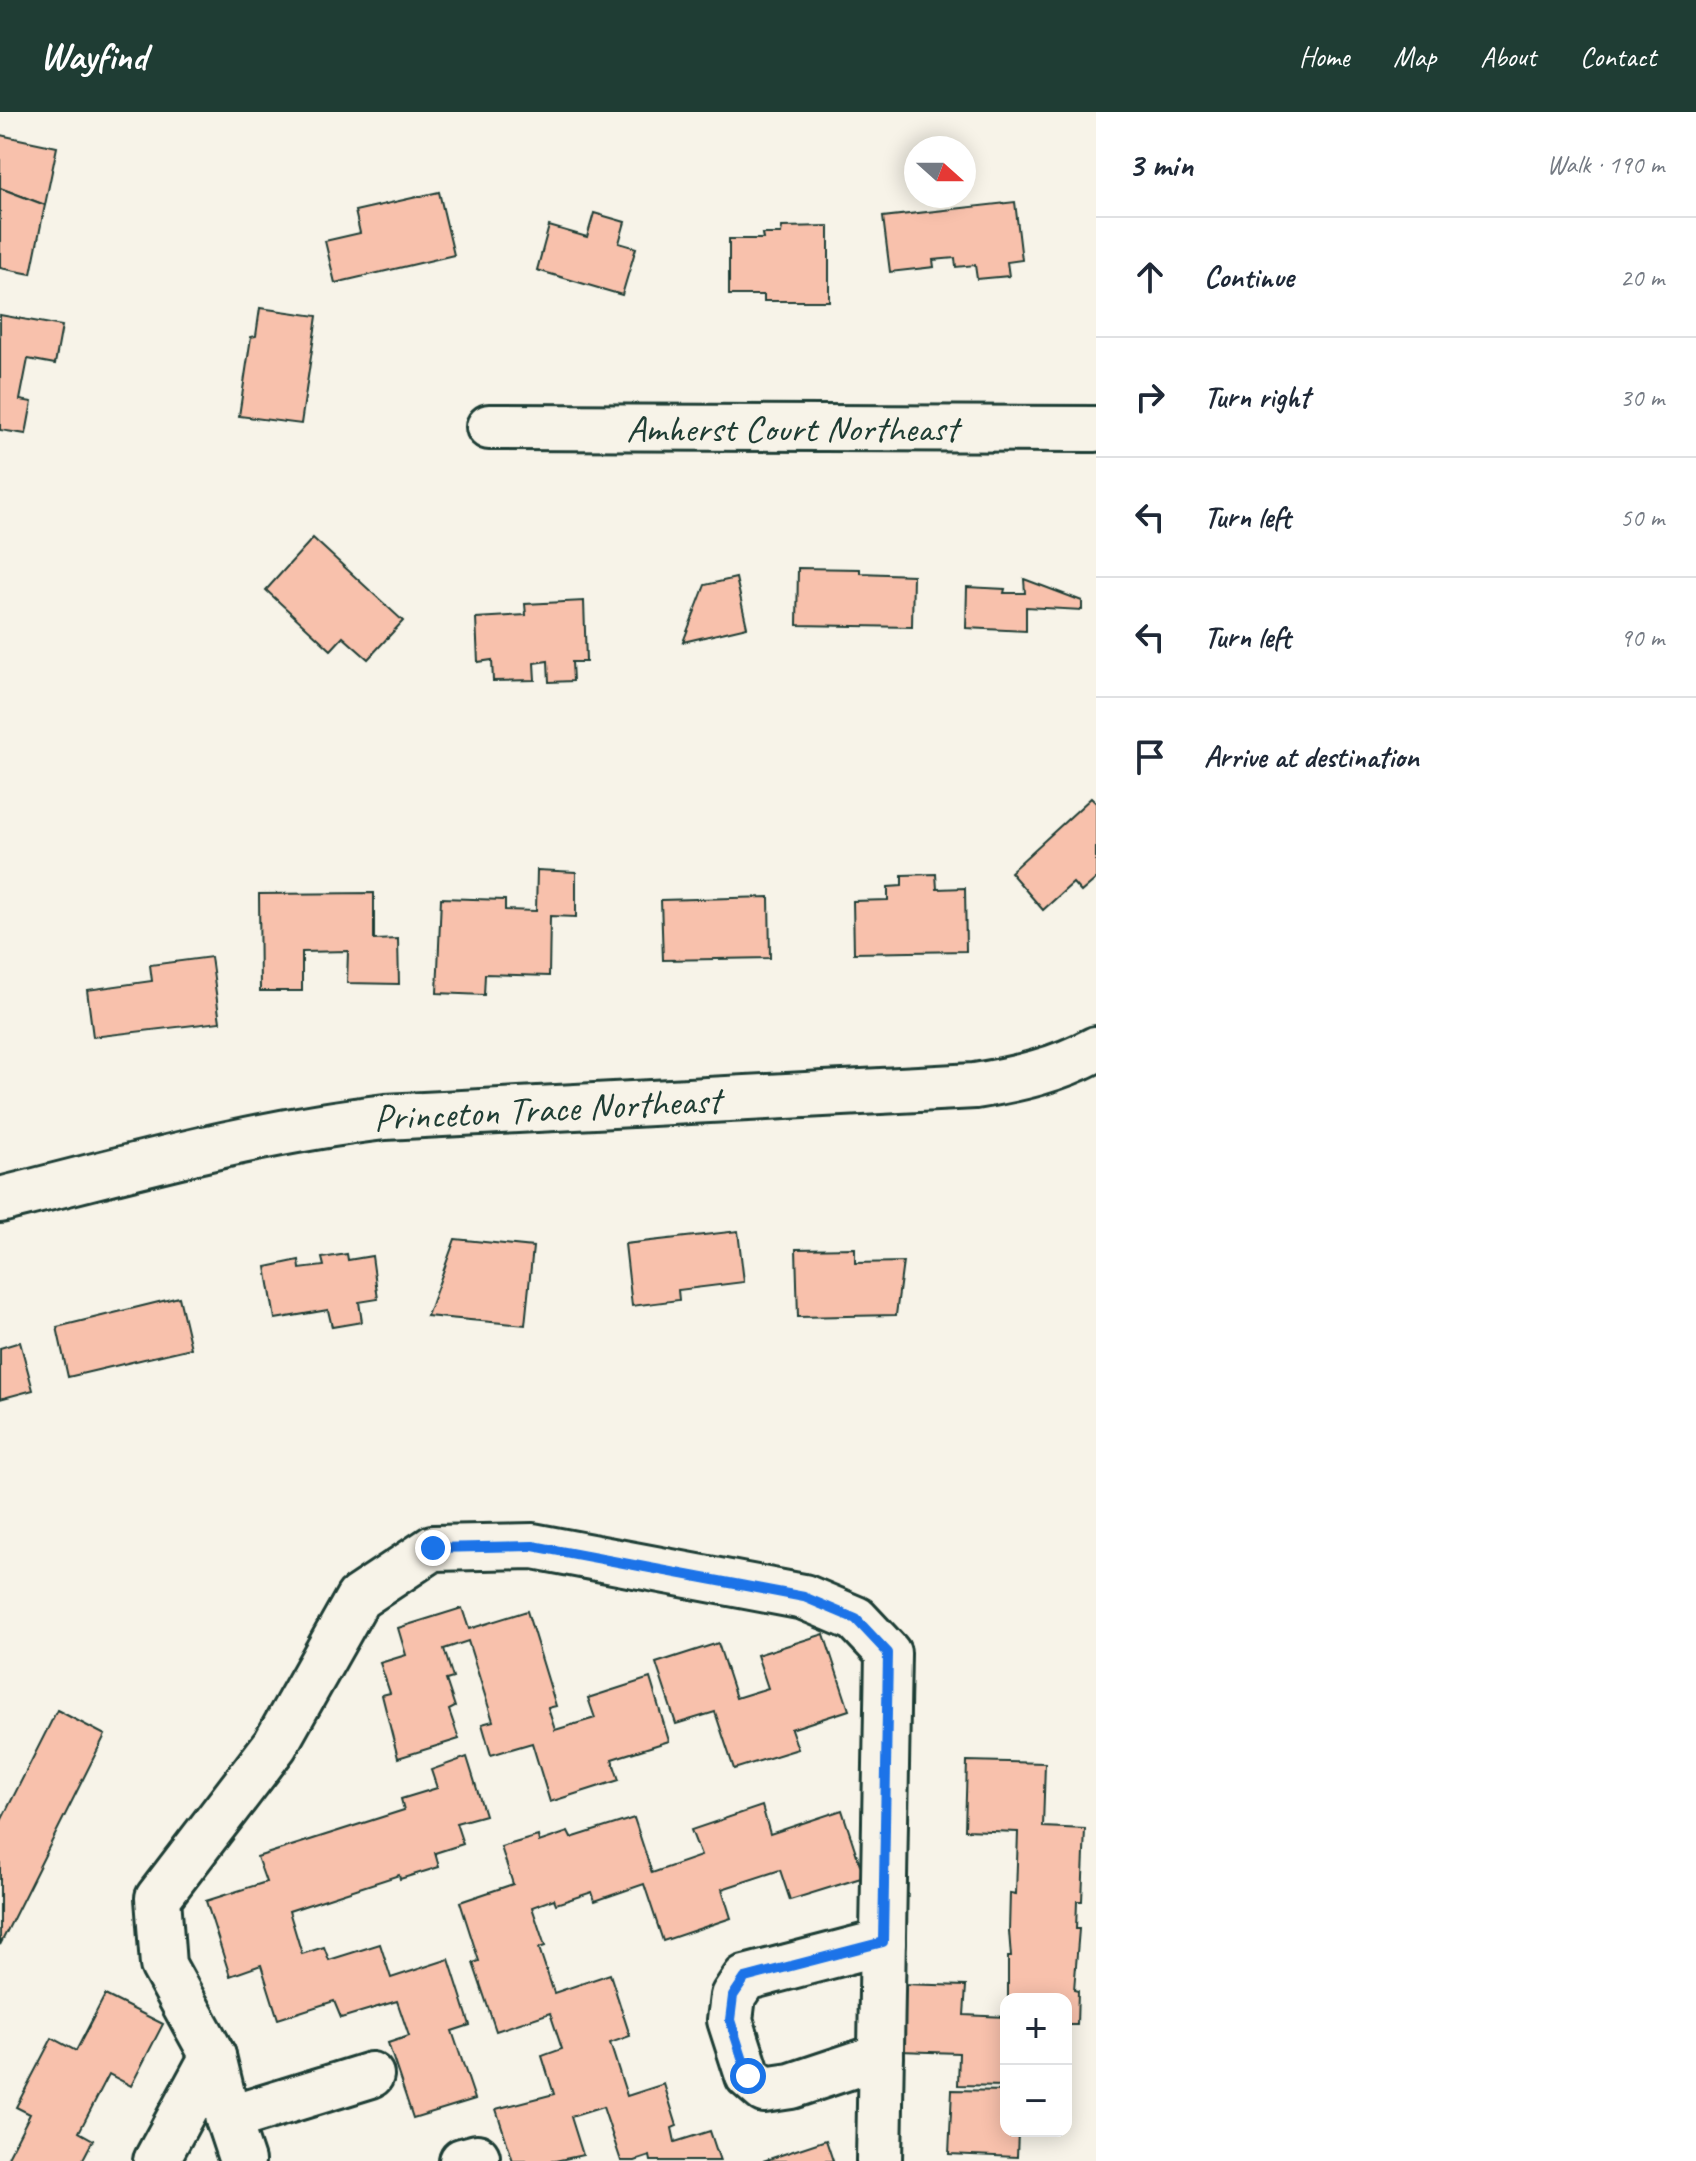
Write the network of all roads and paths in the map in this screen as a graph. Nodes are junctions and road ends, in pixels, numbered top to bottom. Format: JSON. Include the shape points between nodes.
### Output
{"nodes":[{"id":1,"x":489,"y":427,"type":"dead end"},
{"id":2,"x":1096,"y":429,"type":"edge"},
{"id":3,"x":1096,"y":1049,"type":"edge"},
{"id":4,"x":0,"y":1200,"type":"edge"},
{"id":5,"x":883,"y":1942,"type":"junction"},
{"id":6,"x":213,"y":2056,"type":"junction"},
{"id":7,"x":881,"y":2056,"type":"junction"},
{"id":8,"x":371,"y":2075,"type":"dead end"},
{"id":9,"x":228,"y":2119,"type":"junction"},
{"id":10,"x":156,"y":2161,"type":"edge"},
{"id":11,"x":242,"y":2161,"type":"edge"},
{"id":12,"x":879,"y":2161,"type":"edge"}],
"edges":[{"from":1,"to":2,"type":"street","name":"Amherst Court Northeast"},
{"from":3,"to":4,"type":"street","name":"Princeton Trace Northeast","via":[[1025,1078],[975,1086],[325,1124],[239,1140]]},
{"from":5,"to":6,"type":"street","via":[[888,1653],[856,1619],[804,1597],[533,1546],[433,1548],[358,1598],[275,1745],[158,1898],[163,1965]]},
{"from":5,"to":7,"type":"street"},
{"from":5,"to":7,"type":"street","via":[[745,1978],[733,1996],[730,2020],[748,2076],[764,2090]]},
{"from":6,"to":9,"type":"street"},
{"from":6,"to":10,"type":"street"},
{"from":7,"to":12,"type":"street"},
{"from":8,"to":9,"type":"street"},
{"from":9,"to":11,"type":"street"}]}
